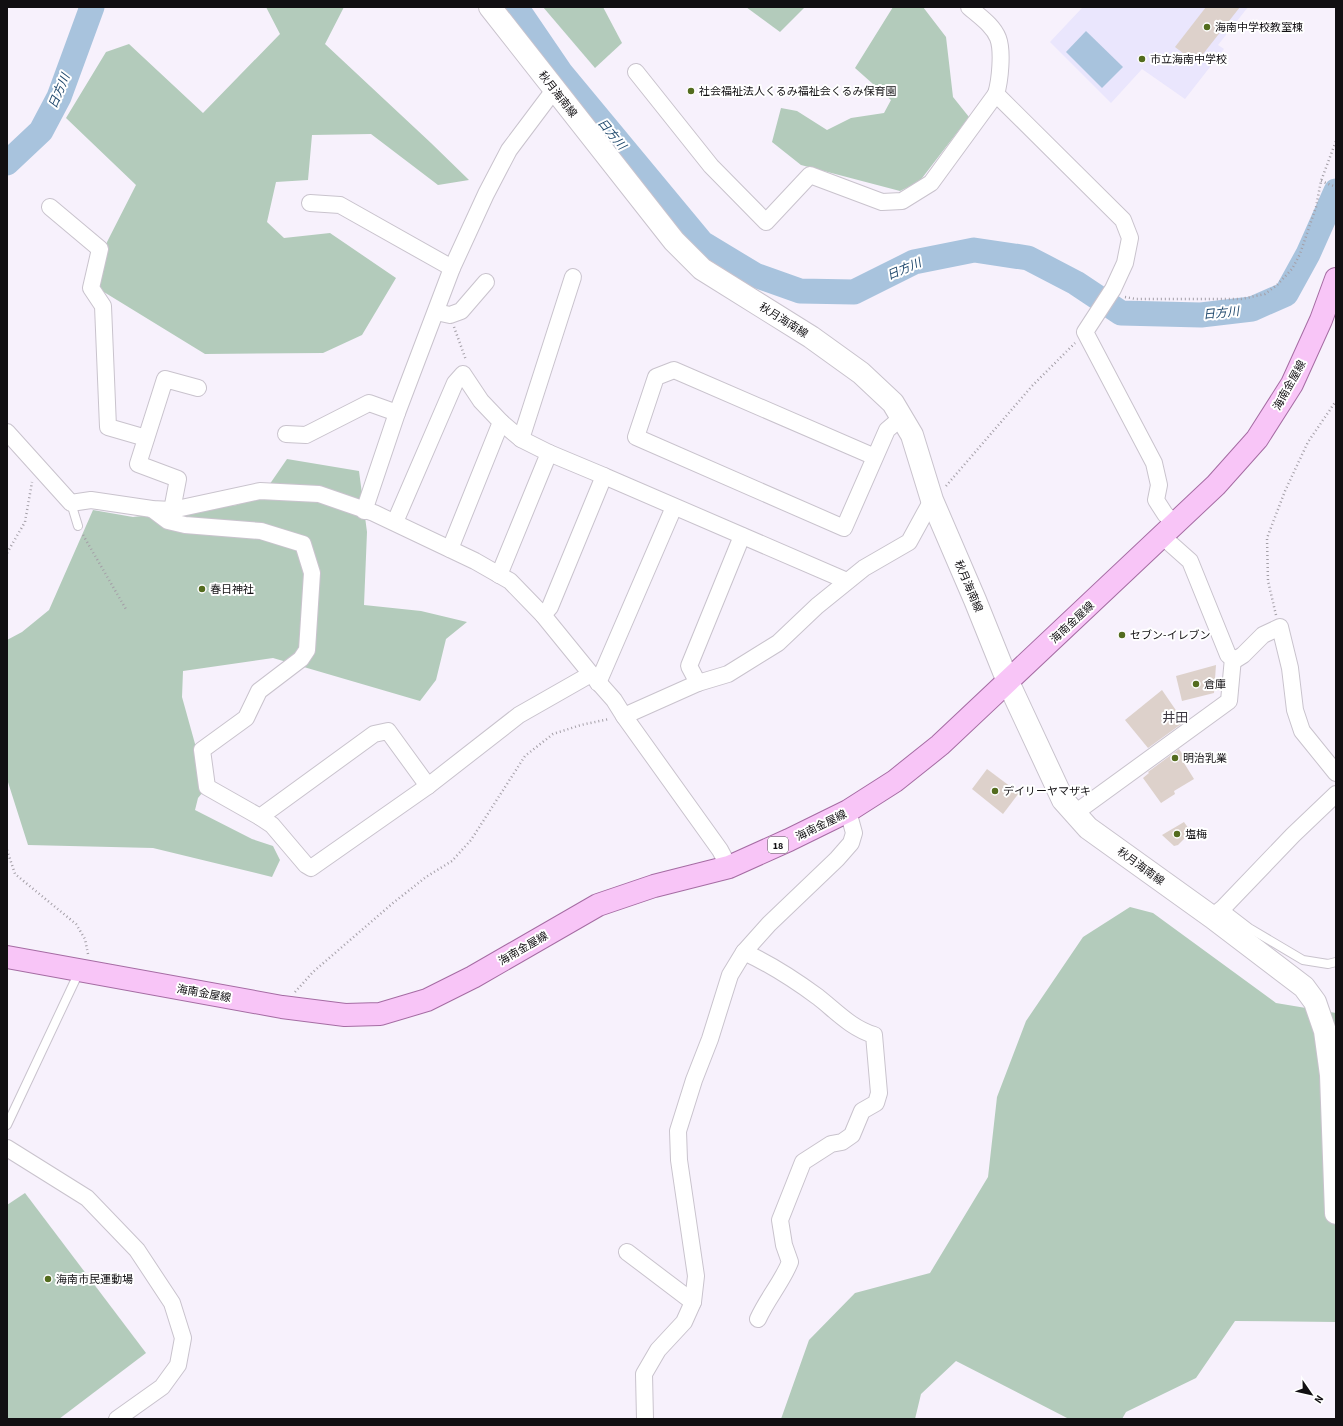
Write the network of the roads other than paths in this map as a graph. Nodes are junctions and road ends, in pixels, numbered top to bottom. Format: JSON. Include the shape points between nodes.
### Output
{"nodes":[{"id":1,"x":490,"y":7,"type":"edge"},
{"id":2,"x":969,"y":7,"type":"edge"},
{"id":3,"x":636,"y":72,"type":"dead end"},
{"id":4,"x":554,"y":90,"type":"junction"},
{"id":5,"x":996,"y":94,"type":"junction"},
{"id":6,"x":310,"y":203,"type":"dead end"},
{"id":7,"x":50,"y":207,"type":"dead end"},
{"id":8,"x":452,"y":268,"type":"junction"},
{"id":9,"x":573,"y":277,"type":"dead end"},
{"id":10,"x":1336,"y":279,"type":"edge"},
{"id":11,"x":486,"y":282,"type":"dead end"},
{"id":12,"x":443,"y":314,"type":"junction"},
{"id":13,"x":198,"y":388,"type":"dead end"},
{"id":14,"x":397,"y":413,"type":"junction"},
{"id":15,"x":902,"y":418,"type":"junction"},
{"id":16,"x":501,"y":422,"type":"junction"},
{"id":17,"x":7,"y":432,"type":"edge"},
{"id":18,"x":286,"y":434,"type":"dead end"},
{"id":19,"x":146,"y":438,"type":"junction"},
{"id":20,"x":521,"y":438,"type":"junction"},
{"id":21,"x":550,"y":453,"type":"junction"},
{"id":22,"x":875,"y":457,"type":"junction"},
{"id":23,"x":604,"y":476,"type":"junction"},
{"id":24,"x":932,"y":500,"type":"junction"},
{"id":25,"x":71,"y":503,"type":"junction"},
{"id":26,"x":674,"y":506,"type":"junction"},
{"id":27,"x":152,"y":509,"type":"junction"},
{"id":28,"x":172,"y":510,"type":"junction"},
{"id":29,"x":364,"y":510,"type":"junction"},
{"id":30,"x":395,"y":522,"type":"junction"},
{"id":31,"x":78,"y":526,"type":"road end"},
{"id":32,"x":1169,"y":531,"type":"junction"},
{"id":33,"x":742,"y":536,"type":"junction"},
{"id":34,"x":450,"y":549,"type":"junction"},
{"id":35,"x":499,"y":575,"type":"junction"},
{"id":36,"x":847,"y":581,"type":"junction"},
{"id":37,"x":543,"y":615,"type":"junction"},
{"id":38,"x":1233,"y":658,"type":"junction"},
{"id":39,"x":594,"y":678,"type":"junction"},
{"id":40,"x":1008,"y":682,"type":"junction"},
{"id":41,"x":698,"y":683,"type":"junction"},
{"id":42,"x":624,"y":716,"type":"junction"},
{"id":43,"x":1336,"y":773,"type":"edge"},
{"id":44,"x":428,"y":786,"type":"junction"},
{"id":45,"x":1336,"y":794,"type":"edge"},
{"id":46,"x":848,"y":811,"type":"junction"},
{"id":47,"x":1075,"y":813,"type":"junction"},
{"id":48,"x":260,"y":817,"type":"junction"},
{"id":49,"x":729,"y":867,"type":"junction"},
{"id":50,"x":1217,"y":912,"type":"junction"},
{"id":51,"x":744,"y":952,"type":"junction"},
{"id":52,"x":7,"y":957,"type":"edge"},
{"id":53,"x":1336,"y":962,"type":"edge"},
{"id":54,"x":80,"y":970,"type":"junction"},
{"id":55,"x":7,"y":1125,"type":"edge"},
{"id":56,"x":7,"y":1148,"type":"edge"},
{"id":57,"x":1336,"y":1213,"type":"edge"},
{"id":58,"x":627,"y":1252,"type":"dead end"},
{"id":59,"x":693,"y":1302,"type":"junction"},
{"id":60,"x":758,"y":1319,"type":"dead end"},
{"id":61,"x":117,"y":1419,"type":"edge"},
{"id":62,"x":645,"y":1419,"type":"edge"}],
"edges":[{"from":1,"to":4,"type":"main road","name":"秋月海南線"},
{"from":2,"to":5,"type":"street","via":[[989,24],[999,39],[1001,78]]},
{"from":3,"to":5,"type":"street","via":[[711,166],[766,222],[810,175],[882,202],[902,201],[931,183]]},
{"from":4,"to":8,"type":"street","via":[[510,150],[486,194]]},
{"from":4,"to":15,"type":"main road","name":"秋月海南線","via":[[674,240],[702,269],[811,337],[861,373],[893,403]]},
{"from":5,"to":32,"type":"street","via":[[1123,220],[1130,238],[1125,263],[1111,292],[1085,332],[1154,463],[1159,485],[1156,500],[1165,514]]},
{"from":6,"to":8,"type":"street","via":[[340,205]]},
{"from":7,"to":19,"type":"street","via":[[100,249],[91,288],[103,306],[108,427]]},
{"from":8,"to":12,"type":"street"},
{"from":9,"to":20,"type":"street"},
{"from":10,"to":32,"type":"main road","name":"海南金屋線","number":"18","via":[[1321,320],[1292,384],[1258,439]]},
{"from":11,"to":12,"type":"street","via":[[461,310]]},
{"from":12,"to":14,"type":"street"},
{"from":13,"to":19,"type":"street","via":[[166,379]]},
{"from":14,"to":18,"type":"street","via":[[369,403],[306,435]]},
{"from":14,"to":29,"type":"street"},
{"from":15,"to":22,"type":"street","via":[[887,430]]},
{"from":15,"to":24,"type":"main road","name":"秋月海南線","via":[[912,435]]},
{"from":16,"to":20,"type":"street"},
{"from":16,"to":30,"type":"street","via":[[481,402],[463,374],[455,383]]},
{"from":16,"to":34,"type":"street"},
{"from":17,"to":25,"type":"street"},
{"from":19,"to":28,"type":"street","via":[[138,464],[178,479]]},
{"from":20,"to":21,"type":"street"},
{"from":21,"to":23,"type":"street"},
{"from":21,"to":35,"type":"street"},
{"from":22,"to":22,"type":"street","via":[[844,528],[636,437],[656,377],[674,370]]},
{"from":23,"to":26,"type":"street"},
{"from":23,"to":37,"type":"street","via":[[550,607]]},
{"from":24,"to":36,"type":"street","via":[[909,542]]},
{"from":24,"to":40,"type":"main road","name":"秋月海南線"},
{"from":25,"to":27,"type":"street","via":[[91,500]]},
{"from":25,"to":31,"type":"lane"},
{"from":26,"to":33,"type":"street"},
{"from":26,"to":39,"type":"street"},
{"from":27,"to":28,"type":"street"},
{"from":27,"to":48,"type":"street","via":[[168,521],[185,525],[261,531],[303,544],[312,573],[307,650],[301,659],[259,691],[246,718],[202,750],[207,787]]},
{"from":28,"to":29,"type":"street","via":[[260,491],[319,494]]},
{"from":29,"to":30,"type":"street"},
{"from":30,"to":34,"type":"street"},
{"from":32,"to":38,"type":"street","via":[[1190,561],[1228,655]]},
{"from":32,"to":40,"type":"main road","name":"海南金屋線","number":"18"},
{"from":33,"to":36,"type":"street"},
{"from":33,"to":41,"type":"street","via":[[689,666]]},
{"from":34,"to":35,"type":"street"},
{"from":35,"to":37,"type":"street","via":[[510,581]]},
{"from":36,"to":41,"type":"street","via":[[778,643],[728,674]]},
{"from":37,"to":39,"type":"street"},
{"from":38,"to":43,"type":"street","via":[[1235,660],[1244,655],[1263,635],[1280,627],[1290,668],[1295,710],[1302,731]]},
{"from":38,"to":47,"type":"street","via":[[1229,701]]},
{"from":39,"to":42,"type":"street","via":[[614,700]]},
{"from":39,"to":44,"type":"street","via":[[519,715]]},
{"from":40,"to":46,"type":"main road","name":"海南金屋線","number":"18","via":[[940,745],[895,781]]},
{"from":40,"to":47,"type":"main road","name":"秋月海南線","via":[[1063,800]]},
{"from":41,"to":42,"type":"street"},
{"from":42,"to":49,"type":"street","via":[[720,850]]},
{"from":44,"to":48,"type":"street","via":[[311,868],[272,825]]},
{"from":44,"to":48,"type":"street","via":[[388,731],[374,734]]},
{"from":45,"to":50,"type":"street"},
{"from":46,"to":49,"type":"main road","name":"海南金屋線","number":"18"},
{"from":46,"to":51,"type":"street","via":[[854,833],[851,843]]},
{"from":47,"to":50,"type":"main road","name":"秋月海南線","via":[[1088,828]]},
{"from":49,"to":54,"type":"main road","name":"海南金屋線","number":"18","via":[[654,886],[598,905],[473,977],[427,1000],[380,1014],[345,1015],[282,1007]]},
{"from":50,"to":53,"type":"lane","via":[[1303,960],[1328,964]]},
{"from":50,"to":57,"type":"main road","name":"秋月海南線","via":[[1304,988],[1315,1002],[1325,1031],[1331,1075]]},
{"from":51,"to":59,"type":"street","via":[[730,975],[678,1131],[679,1160],[696,1276]]},
{"from":51,"to":60,"type":"street","via":[[789,977],[860,1031],[874,1035],[879,1093],[876,1103],[862,1111],[852,1135],[842,1142],[831,1144],[802,1162],[780,1220],[790,1262],[785,1275],[772,1292]]},
{"from":52,"to":54,"type":"main road","name":"海南金屋線","number":"18"},
{"from":54,"to":55,"type":"lane"},
{"from":56,"to":61,"type":"street","via":[[87,1198],[137,1250],[172,1303],[183,1338],[178,1365],[162,1387]]},
{"from":58,"to":59,"type":"street"},
{"from":59,"to":62,"type":"street","via":[[684,1322],[658,1350],[644,1374]]}]}
